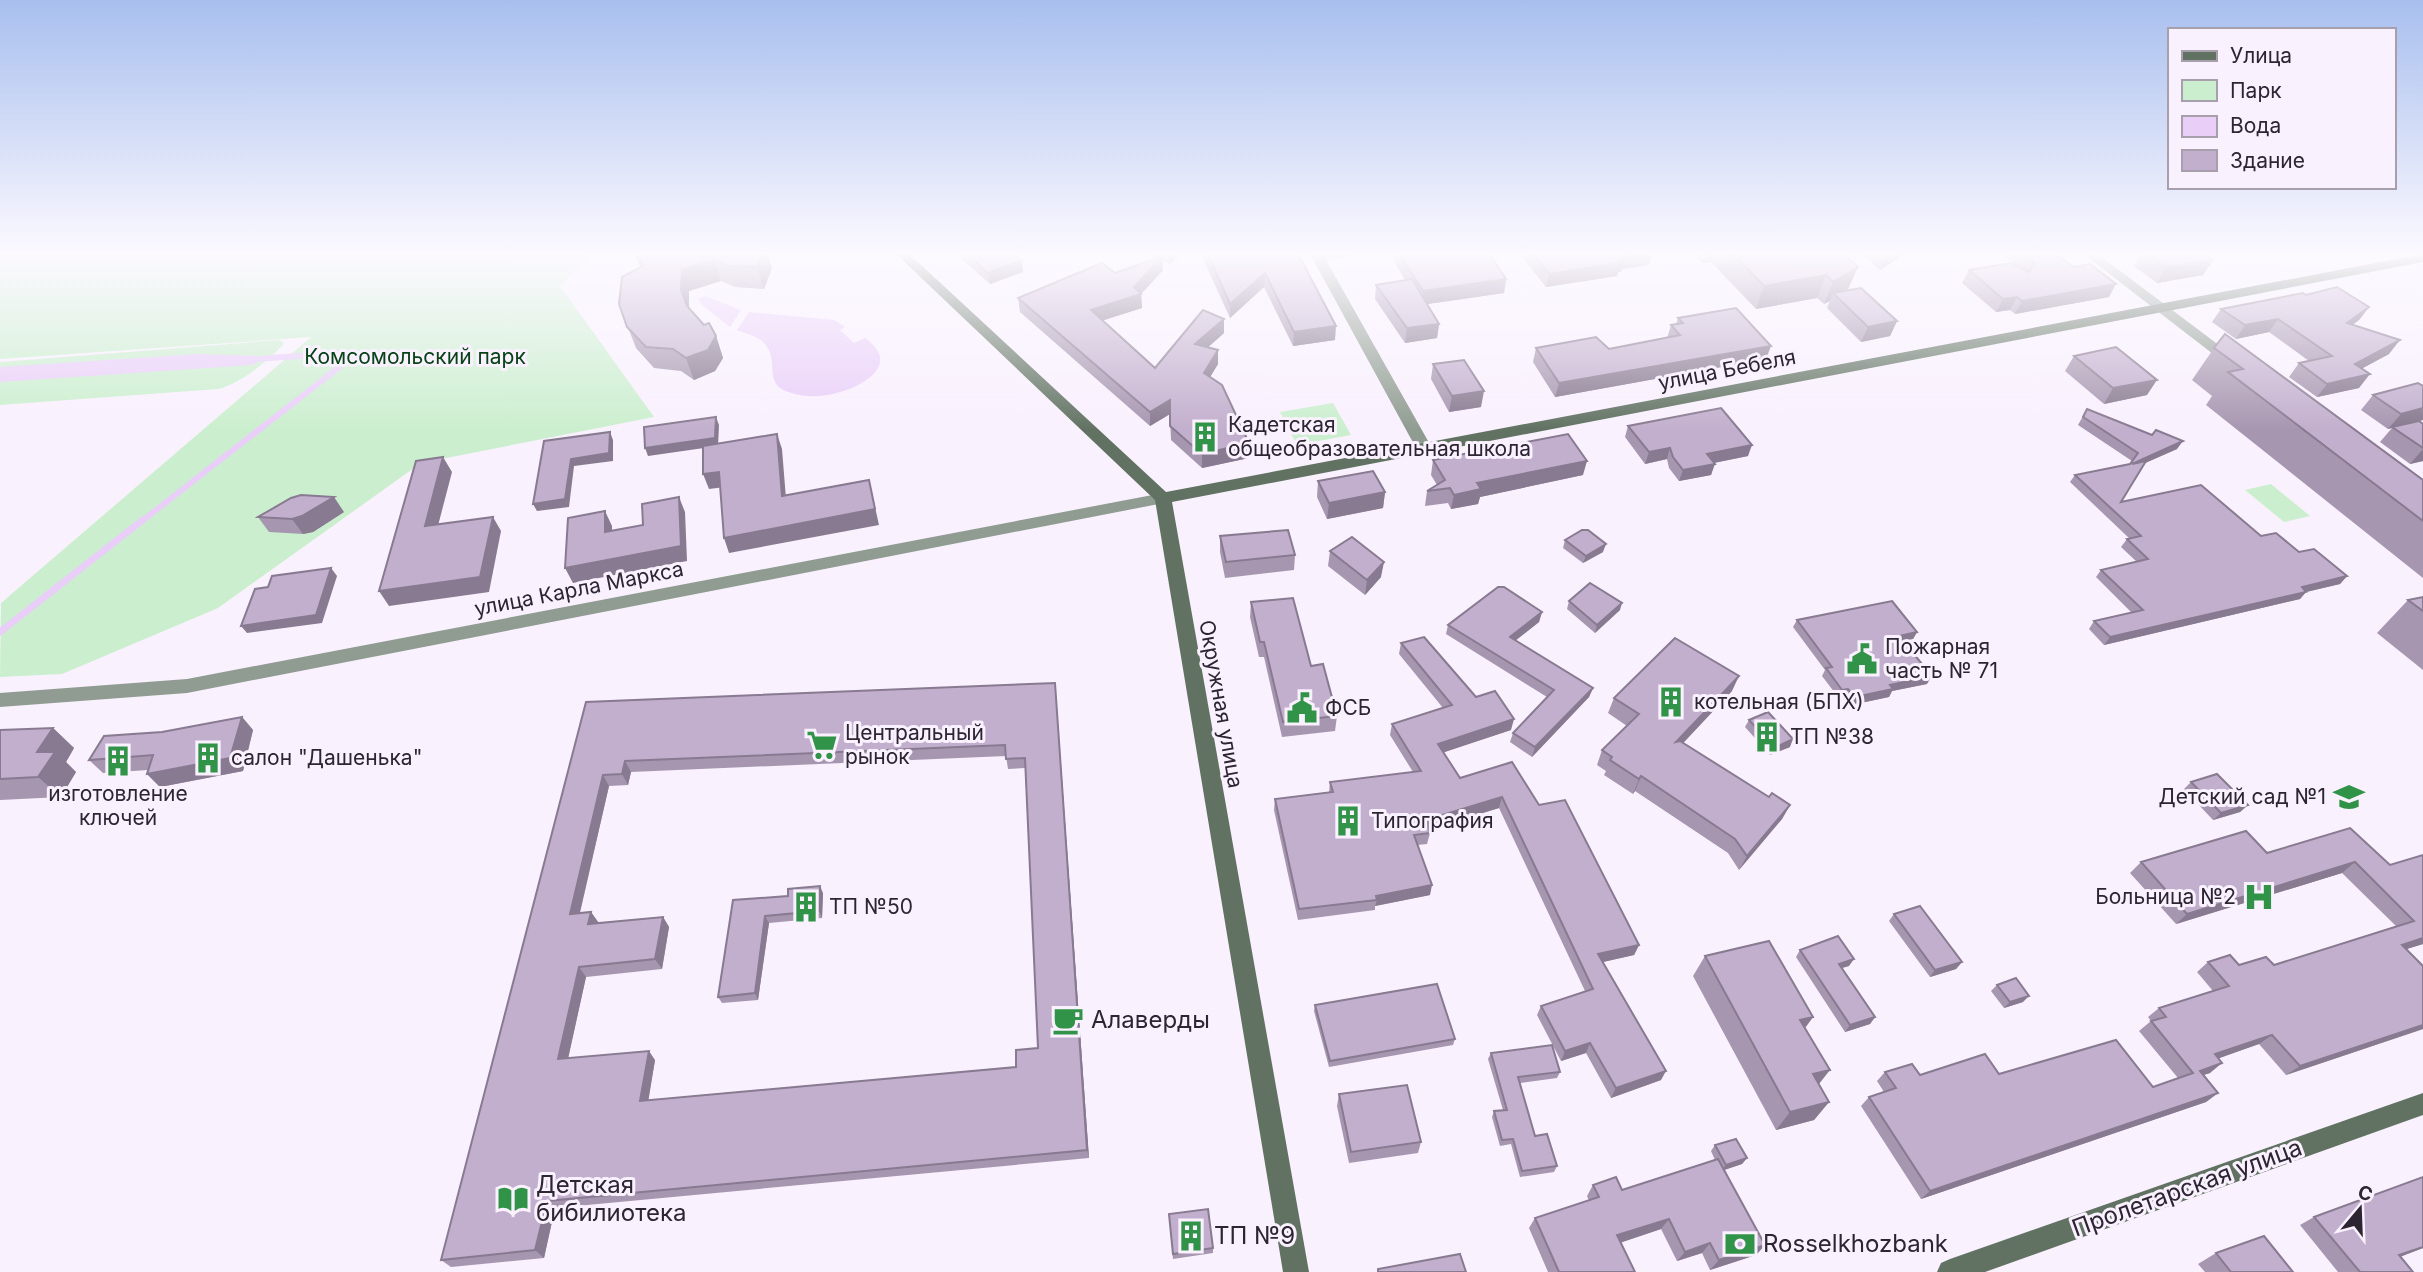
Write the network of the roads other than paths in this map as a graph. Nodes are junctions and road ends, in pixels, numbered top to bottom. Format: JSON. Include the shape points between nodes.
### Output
{"nodes":[{"id":1,"x":963,"y":311,"type":"edge"},
{"id":2,"x":1347,"y":311,"type":"edge"},
{"id":3,"x":2151,"y":311,"type":"edge"},
{"id":4,"x":2166,"y":311,"type":"edge"},
{"id":5,"x":2245,"y":371,"type":"edge"},
{"id":6,"x":1424,"y":449,"type":"junction"},
{"id":7,"x":1163,"y":498,"type":"junction"},
{"id":8,"x":0,"y":700,"type":"edge"},
{"id":9,"x":2423,"y":1104,"type":"edge"},
{"id":10,"x":1296,"y":1272,"type":"edge"},
{"id":11,"x":1950,"y":1272,"type":"edge"}],
"edges":[{"from":1,"to":7,"type":"main road"},
{"from":2,"to":6,"type":"street"},
{"from":3,"to":6,"type":"main road","name":"улица Бебеля"},
{"from":4,"to":5,"type":"street"},
{"from":6,"to":7,"type":"main road","name":"улица Бебеля"},
{"from":7,"to":8,"type":"street","name":"улица Карла Маркса","via":[[187,686]]},
{"from":7,"to":10,"type":"main road","name":"Окружная улица"},
{"from":9,"to":11,"type":"main road","name":"Пролетарская улица"}]}
